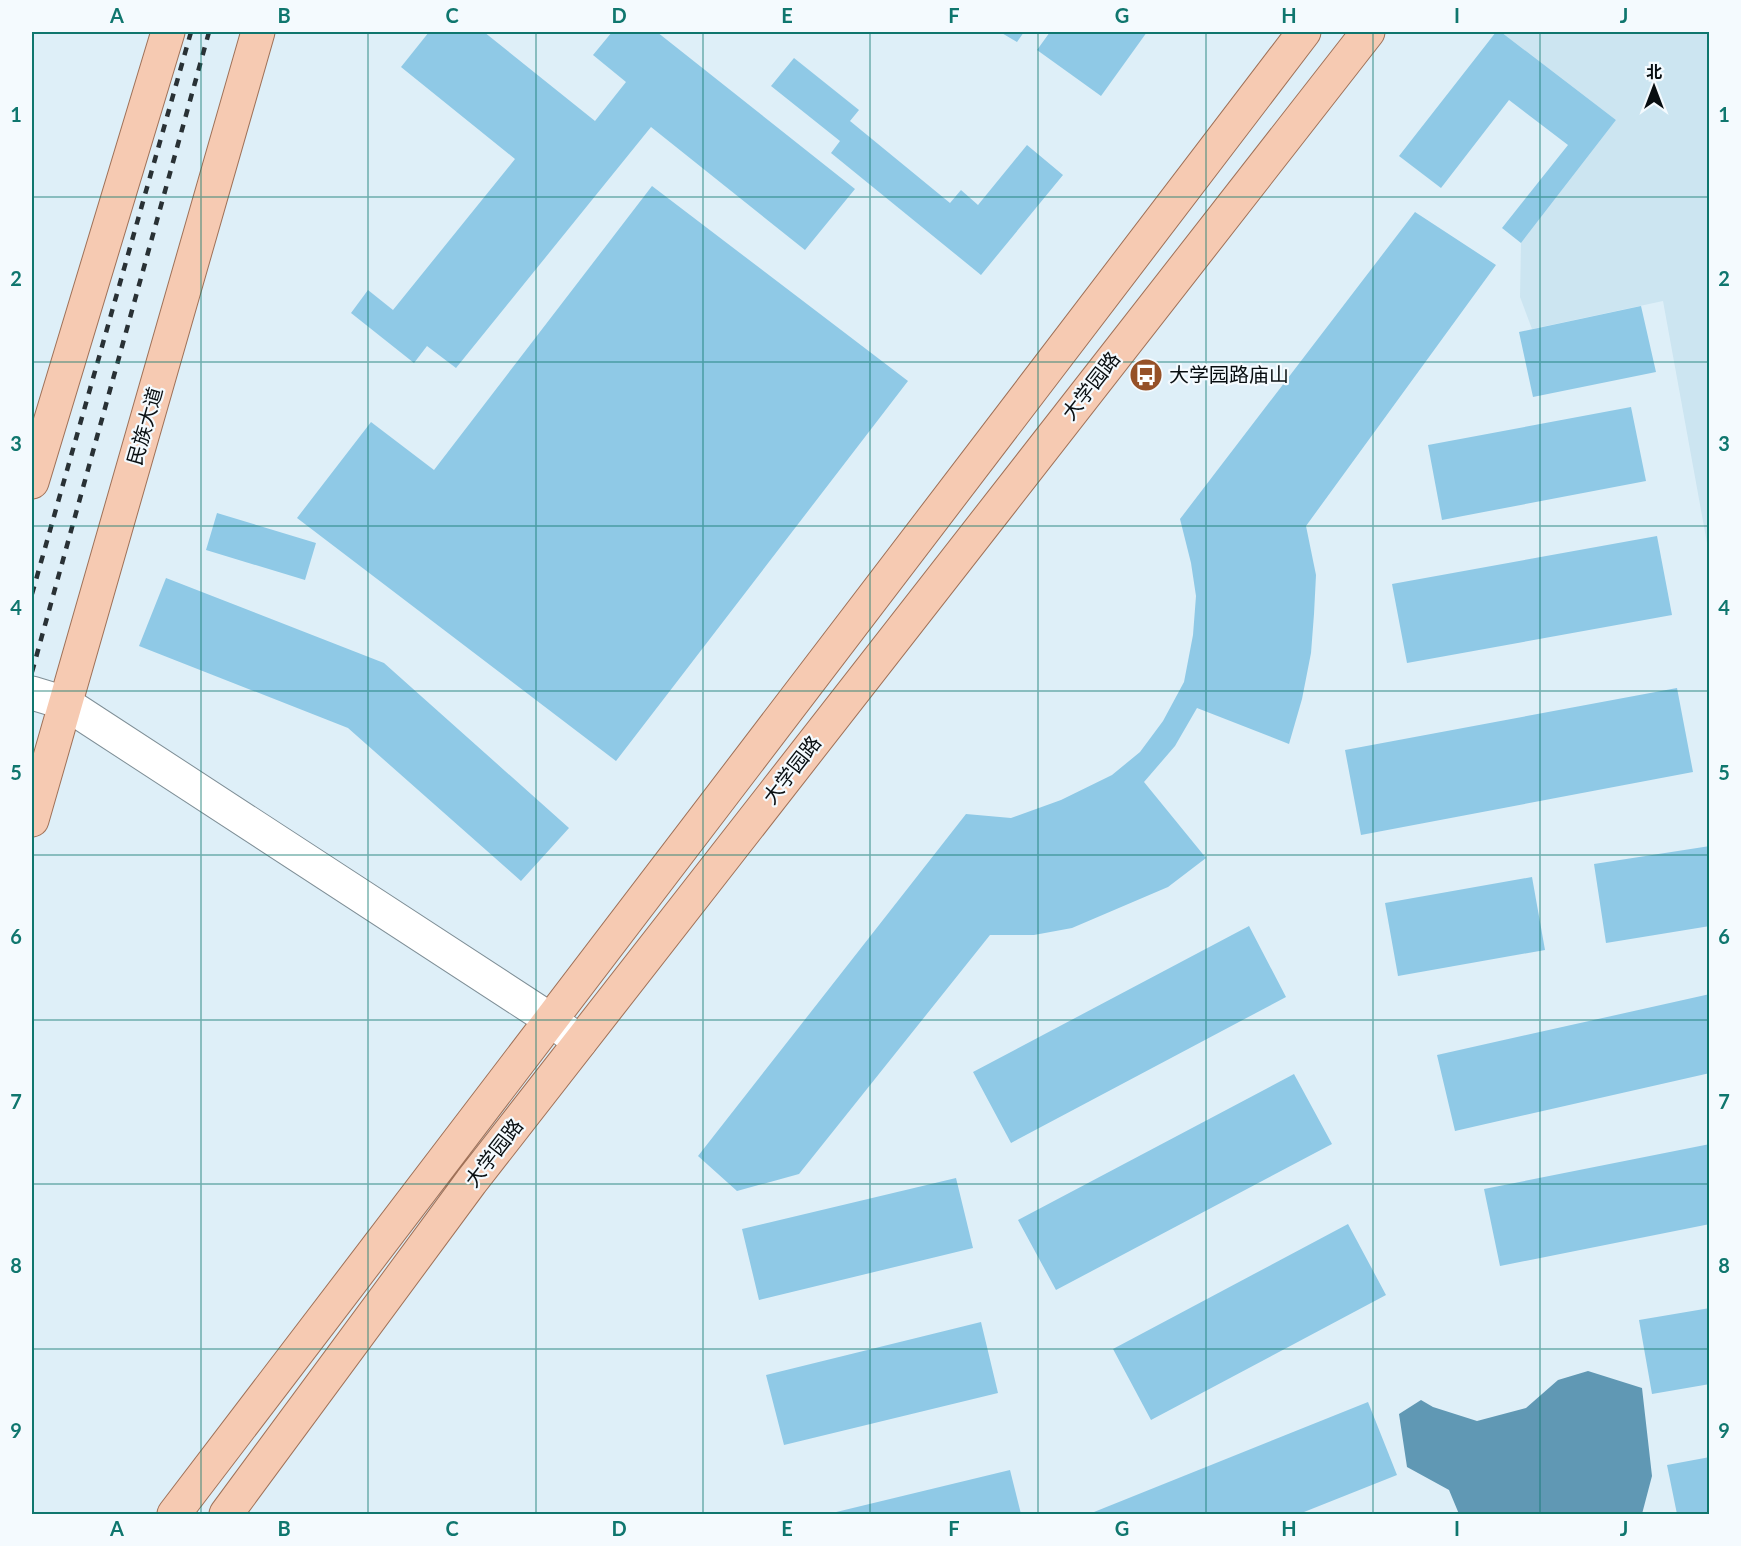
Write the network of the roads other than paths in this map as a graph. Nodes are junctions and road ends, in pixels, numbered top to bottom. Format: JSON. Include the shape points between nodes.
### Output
{"nodes":[{"id":1,"x":168,"y":32,"type":"edge"},
{"id":2,"x":258,"y":32,"type":"edge"},
{"id":3,"x":1304,"y":32,"type":"edge"},
{"id":4,"x":1368,"y":32,"type":"edge"},
{"id":5,"x":32,"y":482,"type":"edge"},
{"id":6,"x":32,"y":693,"type":"edge"},
{"id":7,"x":65,"y":703,"type":"junction"},
{"id":8,"x":32,"y":820,"type":"edge"},
{"id":9,"x":551,"y":1020,"type":"junction"},
{"id":10,"x":580,"y":1042,"type":"junction"},
{"id":11,"x":174,"y":1515,"type":"edge"},
{"id":12,"x":226,"y":1515,"type":"edge"}],
"edges":[{"from":1,"to":5,"type":"main road"},
{"from":2,"to":7,"type":"main road","name":"民族大道"},
{"from":3,"to":9,"type":"main road","name":"大学园路"},
{"from":4,"to":10,"type":"main road","name":"大学园路"},
{"from":6,"to":7,"type":"street"},
{"from":7,"to":8,"type":"main road","name":"民族大道"},
{"from":7,"to":9,"type":"street"},
{"from":9,"to":10,"type":"street"},
{"from":9,"to":11,"type":"main road","name":"大学园路"},
{"from":10,"to":12,"type":"main road","name":"大学园路","via":[[471,1182]]}]}
